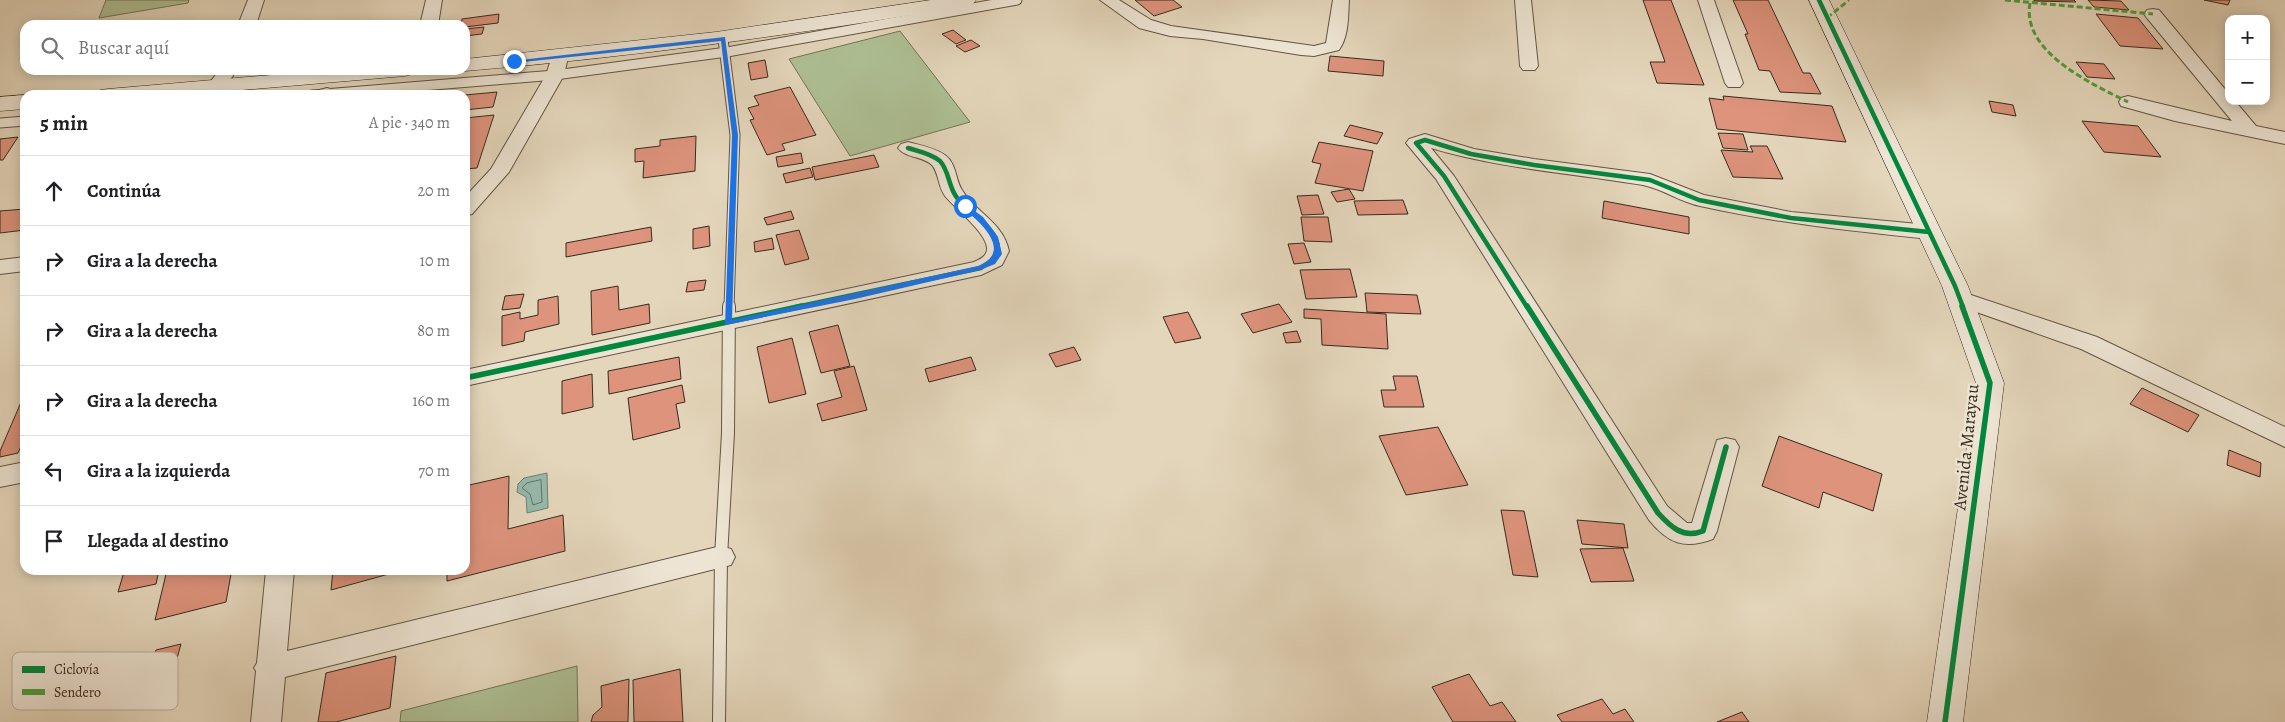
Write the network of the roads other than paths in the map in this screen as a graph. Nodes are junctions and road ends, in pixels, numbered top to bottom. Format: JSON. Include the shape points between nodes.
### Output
{"nodes":[{"id":1,"x":256,"y":0,"type":"edge"},
{"id":2,"x":434,"y":0,"type":"edge"},
{"id":3,"x":966,"y":0,"type":"edge"},
{"id":4,"x":1017,"y":0,"type":"edge"},
{"id":5,"x":1108,"y":0,"type":"edge"},
{"id":6,"x":1341,"y":0,"type":"edge"},
{"id":7,"x":1523,"y":0,"type":"edge"},
{"id":8,"x":1706,"y":0,"type":"edge"},
{"id":9,"x":1819,"y":0,"type":"edge"},
{"id":10,"x":2153,"y":14,"type":"dead end"},
{"id":11,"x":249,"y":20,"type":"edge"},
{"id":12,"x":430,"y":20,"type":"edge"},
{"id":13,"x":725,"y":45,"type":"junction"},
{"id":14,"x":470,"y":65,"type":"edge"},
{"id":15,"x":557,"y":66,"type":"junction"},
{"id":16,"x":1529,"y":66,"type":"dead end"},
{"id":17,"x":338,"y":75,"type":"edge"},
{"id":18,"x":1734,"y":83,"type":"dead end"},
{"id":19,"x":218,"y":84,"type":"edge"},
{"id":20,"x":158,"y":90,"type":"edge"},
{"id":21,"x":363,"y":90,"type":"edge"},
{"id":22,"x":20,"y":102,"type":"edge"},
{"id":23,"x":2128,"y":102,"type":"dead end"},
{"id":24,"x":0,"y":104,"type":"edge"},
{"id":25,"x":20,"y":121,"type":"edge"},
{"id":26,"x":0,"y":123,"type":"edge"},
{"id":27,"x":2249,"y":130,"type":"junction"},
{"id":28,"x":2285,"y":138,"type":"edge"},
{"id":29,"x":908,"y":148,"type":"dead end"},
{"id":30,"x":1471,"y":154,"type":"junction"},
{"id":31,"x":1444,"y":176,"type":"junction"},
{"id":32,"x":470,"y":204,"type":"edge"},
{"id":33,"x":1929,"y":232,"type":"junction"},
{"id":34,"x":20,"y":265,"type":"edge"},
{"id":35,"x":0,"y":267,"type":"edge"},
{"id":36,"x":1959,"y":298,"type":"junction"},
{"id":37,"x":728,"y":323,"type":"junction"},
{"id":38,"x":470,"y":377,"type":"edge"},
{"id":39,"x":2285,"y":438,"type":"edge"},
{"id":40,"x":1726,"y":447,"type":"dead end"},
{"id":41,"x":20,"y":473,"type":"edge"},
{"id":42,"x":0,"y":477,"type":"edge"},
{"id":43,"x":720,"y":557,"type":"junction"},
{"id":44,"x":279,"y":575,"type":"edge"},
{"id":45,"x":269,"y":668,"type":"junction"},
{"id":46,"x":266,"y":722,"type":"edge"},
{"id":47,"x":719,"y":722,"type":"edge"},
{"id":48,"x":1945,"y":722,"type":"edge"}],
"edges":[{"from":1,"to":11,"type":"street"},
{"from":2,"to":12,"type":"street"},
{"from":3,"to":13,"type":"street"},
{"from":4,"to":13,"type":"lane"},
{"from":5,"to":6,"type":"street","via":[[1145,24],[1170,32],[1314,51],[1333,46],[1338,36]]},
{"from":7,"to":16,"type":"street"},
{"from":8,"to":18,"type":"street"},
{"from":9,"to":33,"type":"street","name":"Avenida Marayau"},
{"from":10,"to":27,"type":"street"},
{"from":13,"to":15,"type":"street"},
{"from":13,"to":37,"type":"lane","via":[[735,135]]},
{"from":14,"to":15,"type":"street"},
{"from":15,"to":21,"type":"lane"},
{"from":15,"to":32,"type":"street","via":[[499,172]]},
{"from":17,"to":19,"type":"street"},
{"from":19,"to":20,"type":"street"},
{"from":22,"to":24,"type":"street"},
{"from":23,"to":27,"type":"street"},
{"from":25,"to":26,"type":"lane"},
{"from":27,"to":28,"type":"street"},
{"from":29,"to":37,"type":"street","via":[[944,165],[954,195],[996,238],[998,254],[993,263]]},
{"from":30,"to":31,"type":"street","via":[[1451,159]]},
{"from":30,"to":31,"type":"street","via":[[1425,140],[1416,143]]},
{"from":30,"to":33,"type":"street","via":[[1650,180],[1699,200],[1791,218]]},
{"from":31,"to":40,"type":"street","via":[[1658,513],[1668,525],[1684,535],[1703,531]]},
{"from":33,"to":36,"type":"street","name":"Avenida Marayau"},
{"from":34,"to":35,"type":"street"},
{"from":36,"to":39,"type":"street","via":[[2090,343]]},
{"from":36,"to":48,"type":"street","name":"Avenida Marayau","via":[[1990,383]]},
{"from":37,"to":38,"type":"street"},
{"from":37,"to":43,"type":"lane","via":[[728,433]]},
{"from":41,"to":42,"type":"street"},
{"from":43,"to":45,"type":"street"},
{"from":43,"to":47,"type":"lane"},
{"from":44,"to":45,"type":"street"},
{"from":45,"to":46,"type":"street"}]}
